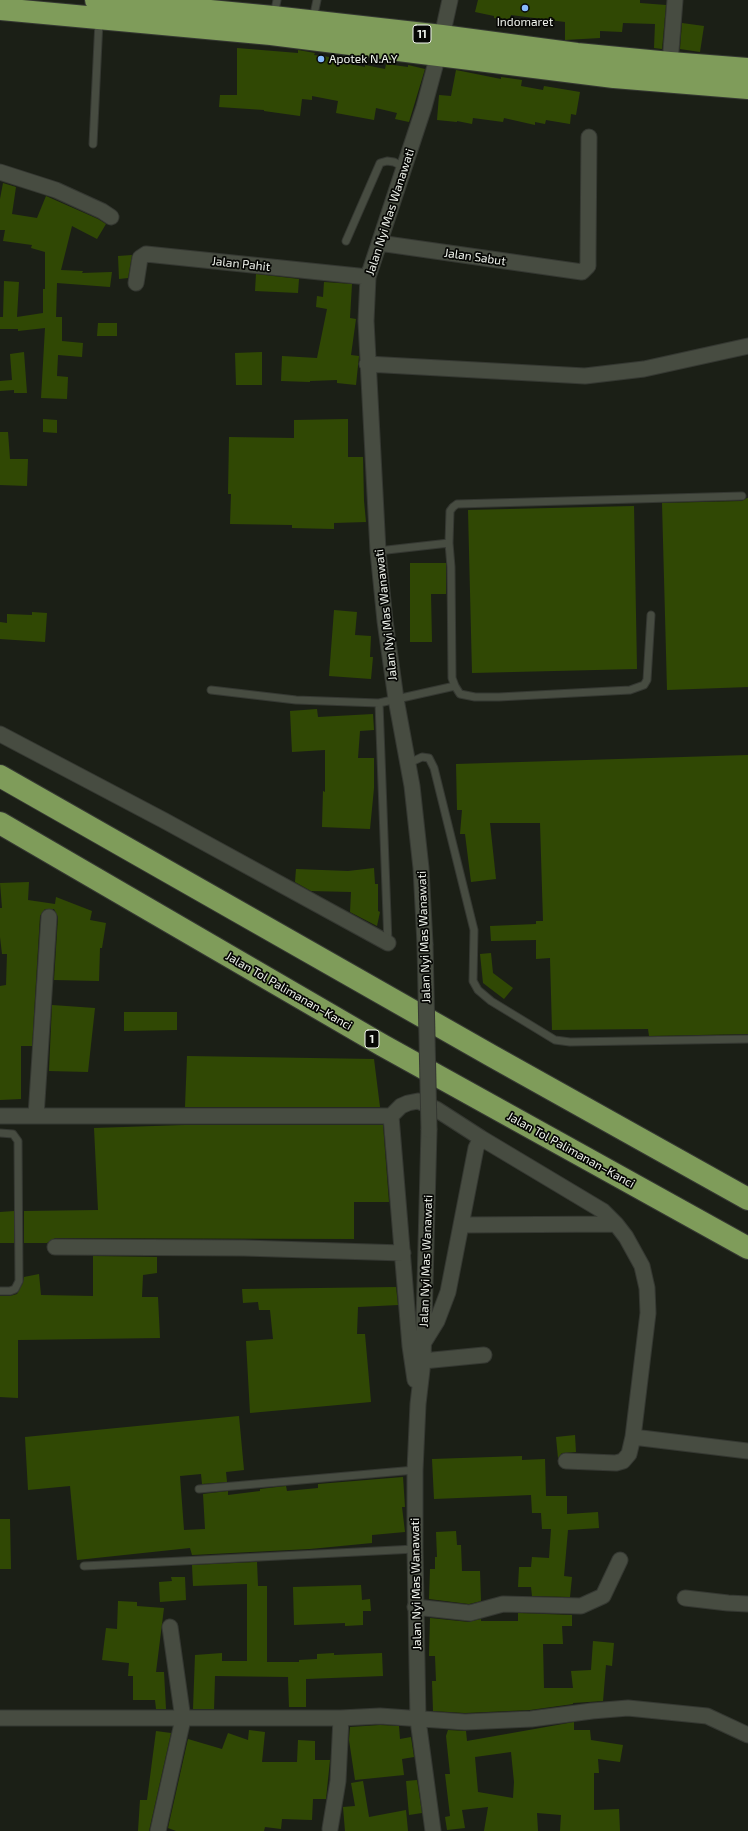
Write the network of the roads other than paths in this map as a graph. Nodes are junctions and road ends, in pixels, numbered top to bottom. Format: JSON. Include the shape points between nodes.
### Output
{"nodes":[{"id":1,"x":317,"y":0,"type":"edge"},
{"id":2,"x":450,"y":0,"type":"edge"},
{"id":3,"x":675,"y":0,"type":"edge"},
{"id":4,"x":107,"y":5,"type":"edge"},
{"id":5,"x":225,"y":6,"type":"edge"},
{"id":6,"x":275,"y":8,"type":"edge"},
{"id":7,"x":0,"y":9,"type":"edge"},
{"id":8,"x":312,"y":22,"type":"junction"},
{"id":9,"x":440,"y":46,"type":"junction"},
{"id":10,"x":670,"y":63,"type":"junction"},
{"id":11,"x":748,"y":68,"type":"edge"},
{"id":12,"x":748,"y":88,"type":"edge"},
{"id":13,"x":589,"y":137,"type":"dead end"},
{"id":14,"x":93,"y":144,"type":"dead end"},
{"id":15,"x":404,"y":167,"type":"junction"},
{"id":16,"x":0,"y":172,"type":"edge"},
{"id":17,"x":111,"y":217,"type":"dead end"},
{"id":18,"x":346,"y":241,"type":"dead end"},
{"id":19,"x":379,"y":243,"type":"junction"},
{"id":20,"x":368,"y":277,"type":"junction"},
{"id":21,"x":136,"y":283,"type":"dead end"},
{"id":22,"x":748,"y":346,"type":"edge"},
{"id":23,"x":367,"y":364,"type":"junction"},
{"id":24,"x":742,"y":496,"type":"dead end"},
{"id":25,"x":449,"y":543,"type":"junction"},
{"id":26,"x":378,"y":551,"type":"junction"},
{"id":27,"x":651,"y":615,"type":"dead end"},
{"id":28,"x":455,"y":686,"type":"junction"},
{"id":29,"x":211,"y":690,"type":"dead end"},
{"id":30,"x":396,"y":699,"type":"junction"},
{"id":31,"x":378,"y":703,"type":"junction"},
{"id":32,"x":0,"y":734,"type":"edge"},
{"id":33,"x":409,"y":763,"type":"junction"},
{"id":34,"x":0,"y":776,"type":"edge"},
{"id":35,"x":0,"y":824,"type":"edge"},
{"id":36,"x":49,"y":917,"type":"dead end"},
{"id":37,"x":388,"y":943,"type":"joint"},
{"id":38,"x":748,"y":1039,"type":"edge"},
{"id":39,"x":0,"y":1116,"type":"edge"},
{"id":40,"x":36,"y":1116,"type":"junction"},
{"id":41,"x":391,"y":1116,"type":"junction"},
{"id":42,"x":0,"y":1133,"type":"edge"},
{"id":43,"x":481,"y":1138,"type":"junction"},
{"id":44,"x":748,"y":1200,"type":"edge"},
{"id":45,"x":616,"y":1224,"type":"junction"},
{"id":46,"x":461,"y":1225,"type":"junction"},
{"id":47,"x":55,"y":1248,"type":"dead end"},
{"id":48,"x":748,"y":1248,"type":"edge"},
{"id":49,"x":403,"y":1253,"type":"junction"},
{"id":50,"x":0,"y":1291,"type":"edge"},
{"id":51,"x":423,"y":1342,"type":"junction"},
{"id":52,"x":484,"y":1355,"type":"dead end"},
{"id":53,"x":423,"y":1361,"type":"junction"},
{"id":54,"x":418,"y":1404,"type":"junction"},
{"id":55,"x":633,"y":1437,"type":"junction"},
{"id":56,"x":748,"y":1451,"type":"edge"},
{"id":57,"x":566,"y":1461,"type":"dead end"},
{"id":58,"x":415,"y":1470,"type":"junction"},
{"id":59,"x":199,"y":1488,"type":"dead end"},
{"id":60,"x":414,"y":1549,"type":"junction"},
{"id":61,"x":620,"y":1560,"type":"dead end"},
{"id":62,"x":84,"y":1566,"type":"dead end"},
{"id":63,"x":685,"y":1598,"type":"dead end"},
{"id":64,"x":748,"y":1604,"type":"edge"},
{"id":65,"x":415,"y":1607,"type":"junction"},
{"id":66,"x":170,"y":1627,"type":"dead end"},
{"id":67,"x":0,"y":1718,"type":"edge"},
{"id":68,"x":341,"y":1718,"type":"junction"},
{"id":69,"x":183,"y":1719,"type":"junction"},
{"id":70,"x":418,"y":1720,"type":"junction"},
{"id":71,"x":748,"y":1735,"type":"edge"},
{"id":72,"x":330,"y":1829,"type":"dead end"},
{"id":73,"x":158,"y":1831,"type":"edge"},
{"id":74,"x":433,"y":1831,"type":"edge"}],
"edges":[{"from":1,"to":8,"type":"lane"},
{"from":2,"to":9,"type":"street","name":"Jalan Nyi Mas Wanawati"},
{"from":3,"to":10,"type":"street"},
{"from":4,"to":5,"type":"highway","number":"11"},
{"from":4,"to":7,"type":"highway","number":"11"},
{"from":4,"to":9,"type":"highway","number":"11","via":[[271,34]]},
{"from":4,"to":14,"type":"lane"},
{"from":5,"to":6,"type":"highway","number":"11"},
{"from":6,"to":8,"type":"highway","number":"11"},
{"from":8,"to":9,"type":"highway","number":"11"},
{"from":9,"to":10,"type":"highway","number":"11","via":[[577,54]]},
{"from":9,"to":12,"type":"highway","number":"11","via":[[614,77]]},
{"from":9,"to":15,"type":"street","name":"Jalan Nyi Mas Wanawati","via":[[424,107]]},
{"from":10,"to":11,"type":"highway","number":"11"},
{"from":13,"to":19,"type":"street","name":"Jalan Sabut","via":[[588,266],[582,272]]},
{"from":15,"to":18,"type":"lane","via":[[394,162],[380,163]]},
{"from":15,"to":19,"type":"street","name":"Jalan Nyi Mas Wanawati"},
{"from":16,"to":17,"type":"street","via":[[56,190]]},
{"from":19,"to":20,"type":"street","name":"Jalan Nyi Mas Wanawati"},
{"from":20,"to":21,"type":"street","name":"Jalan Pahit","via":[[146,254],[140,258]]},
{"from":20,"to":23,"type":"street","name":"Jalan Nyi Mas Wanawati"},
{"from":22,"to":23,"type":"street","via":[[644,369],[585,376]]},
{"from":23,"to":26,"type":"street","name":"Jalan Nyi Mas Wanawati"},
{"from":24,"to":25,"type":"lane","via":[[457,504],[450,511]]},
{"from":25,"to":26,"type":"lane"},
{"from":25,"to":28,"type":"lane","via":[[452,678]]},
{"from":26,"to":30,"type":"street","name":"Jalan Nyi Mas Wanawati"},
{"from":27,"to":28,"type":"lane","via":[[647,680],[644,685],[630,690],[499,697],[460,694]]},
{"from":28,"to":30,"type":"lane"},
{"from":29,"to":31,"type":"lane","via":[[296,700]]},
{"from":30,"to":31,"type":"lane"},
{"from":30,"to":33,"type":"street","name":"Jalan Nyi Mas Wanawati"},
{"from":31,"to":37,"type":"lane"},
{"from":32,"to":37,"type":"street","via":[[166,820]]},
{"from":33,"to":38,"type":"lane","via":[[422,757],[429,758],[434,768],[474,930],[473,981],[478,990],[491,1001],[556,1040],[570,1042]]},
{"from":33,"to":51,"type":"street","name":"Jalan Nyi Mas Wanawati","bridge":true,"via":[[421,868],[425,944],[429,1130]]},
{"from":34,"to":44,"type":"highway"},
{"from":35,"to":48,"type":"highway","name":"Jalan Tol Palimanan–Kanci","number":"1","via":[[382,1045]]},
{"from":36,"to":40,"type":"street"},
{"from":39,"to":40,"type":"street"},
{"from":40,"to":41,"type":"street"},
{"from":41,"to":43,"type":"street","via":[[401,1106],[418,1102],[436,1109]]},
{"from":41,"to":49,"type":"street"},
{"from":42,"to":50,"type":"lane","via":[[13,1134],[18,1141],[19,1281],[15,1289]]},
{"from":43,"to":45,"type":"street","via":[[603,1211]]},
{"from":43,"to":46,"type":"street","via":[[476,1148]]},
{"from":45,"to":46,"type":"street"},
{"from":45,"to":55,"type":"street","via":[[642,1266],[647,1288],[648,1313]]},
{"from":46,"to":51,"type":"street","via":[[448,1292],[437,1321]]},
{"from":47,"to":49,"type":"street","via":[[244,1248]]},
{"from":49,"to":54,"type":"street","via":[[410,1346]]},
{"from":51,"to":53,"type":"street","name":"Jalan Nyi Mas Wanawati"},
{"from":52,"to":53,"type":"street"},
{"from":53,"to":54,"type":"street","name":"Jalan Nyi Mas Wanawati"},
{"from":54,"to":58,"type":"street","name":"Jalan Nyi Mas Wanawati"},
{"from":55,"to":56,"type":"street"},
{"from":55,"to":57,"type":"street","via":[[630,1454],[623,1461]]},
{"from":58,"to":59,"type":"lane"},
{"from":58,"to":60,"type":"street","name":"Jalan Nyi Mas Wanawati"},
{"from":60,"to":62,"type":"lane"},
{"from":60,"to":65,"type":"street","name":"Jalan Nyi Mas Wanawati"},
{"from":61,"to":65,"type":"street","via":[[603,1596],[581,1606],[503,1604],[470,1613]]},
{"from":63,"to":64,"type":"street"},
{"from":65,"to":70,"type":"street","name":"Jalan Nyi Mas Wanawati"},
{"from":66,"to":69,"type":"street"},
{"from":67,"to":69,"type":"street"},
{"from":68,"to":69,"type":"street"},
{"from":68,"to":70,"type":"street","via":[[397,1716]]},
{"from":68,"to":72,"type":"street","via":[[338,1781]]},
{"from":69,"to":73,"type":"street"},
{"from":70,"to":71,"type":"street","via":[[465,1722],[531,1719],[592,1710],[628,1708],[707,1716]]},
{"from":70,"to":74,"type":"street","name":"Jalan Nyi Mas Wanawati"}]}
